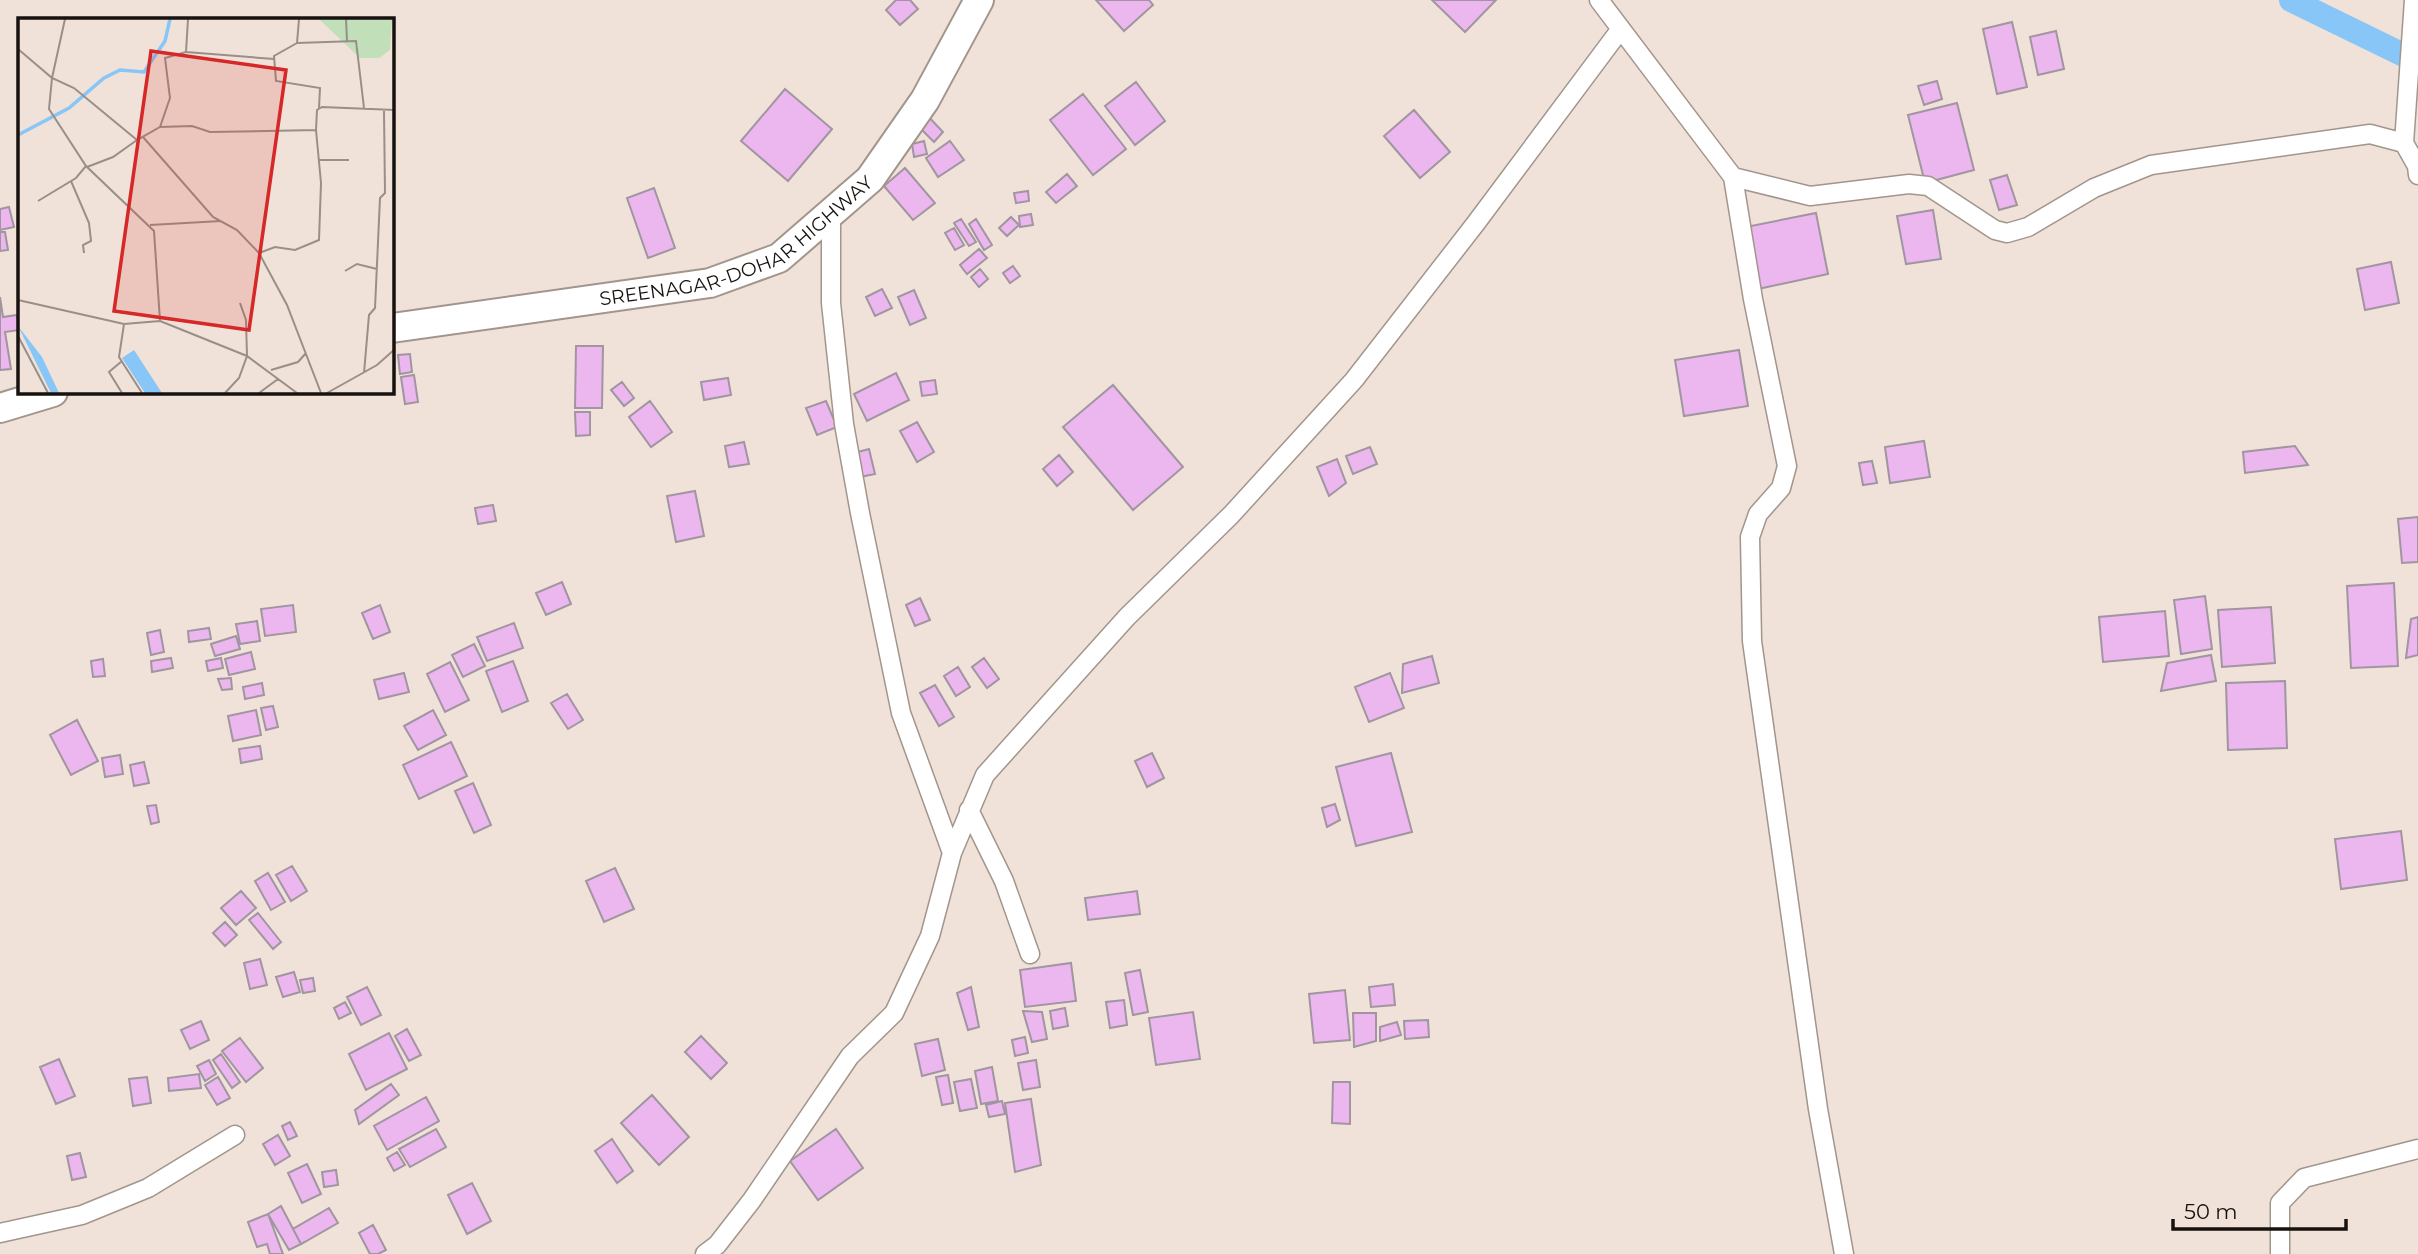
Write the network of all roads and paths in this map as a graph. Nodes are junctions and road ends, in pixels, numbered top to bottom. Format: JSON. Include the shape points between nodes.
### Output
{"nodes":[{"id":1,"x":979,"y":0,"type":"edge"},
{"id":2,"x":1599,"y":0,"type":"edge"},
{"id":3,"x":2414,"y":3,"type":"edge"},
{"id":4,"x":1620,"y":30,"type":"junction"},
{"id":5,"x":2404,"y":143,"type":"junction"},
{"id":6,"x":2418,"y":175,"type":"edge"},
{"id":7,"x":1733,"y":177,"type":"junction"},
{"id":8,"x":831,"y":215,"type":"junction"},
{"id":9,"x":394,"y":328,"type":"edge"},
{"id":10,"x":46,"y":394,"type":"edge"},
{"id":11,"x":0,"y":408,"type":"edge"},
{"id":12,"x":969,"y":810,"type":"junction"},
{"id":13,"x":952,"y":853,"type":"junction"},
{"id":14,"x":1030,"y":954,"type":"dead end"},
{"id":15,"x":235,"y":1135,"type":"dead end"},
{"id":16,"x":2418,"y":1149,"type":"edge"},
{"id":17,"x":0,"y":1233,"type":"edge"},
{"id":18,"x":715,"y":1251,"type":"edge"},
{"id":19,"x":1844,"y":1254,"type":"edge"},
{"id":20,"x":2280,"y":1254,"type":"edge"}],
"edges":[{"from":1,"to":8,"type":"main road","name":"SREENAGAR-DOHAR HIGHWAY","via":[[925,100],[870,179]]},
{"from":2,"to":4,"type":"street"},
{"from":3,"to":5,"type":"street"},
{"from":4,"to":7,"type":"street"},
{"from":4,"to":12,"type":"street","via":[[1354,380],[985,775]]},
{"from":5,"to":6,"type":"street"},
{"from":5,"to":7,"type":"street","via":[[2370,134],[2151,165],[2094,188],[2028,227],[2007,233],[1995,230],[1928,186],[1909,184],[1810,196]]},
{"from":7,"to":19,"type":"street","via":[[1787,466],[1781,488],[1758,514],[1750,537],[1752,641],[1818,1109]]},
{"from":8,"to":9,"type":"main road","name":"SREENAGAR-DOHAR HIGHWAY","via":[[779,258],[710,283]]},
{"from":8,"to":13,"type":"street","via":[[831,303],[844,424],[860,513],[901,713]]},
{"from":10,"to":11,"type":"main road"},
{"from":12,"to":13,"type":"street"},
{"from":12,"to":14,"type":"street","via":[[1004,881]]},
{"from":13,"to":18,"type":"street","via":[[930,936],[894,1013],[850,1056]]},
{"from":15,"to":17,"type":"street","via":[[148,1188],[82,1215]]},
{"from":16,"to":20,"type":"street","via":[[2304,1178],[2280,1203]]}]}
